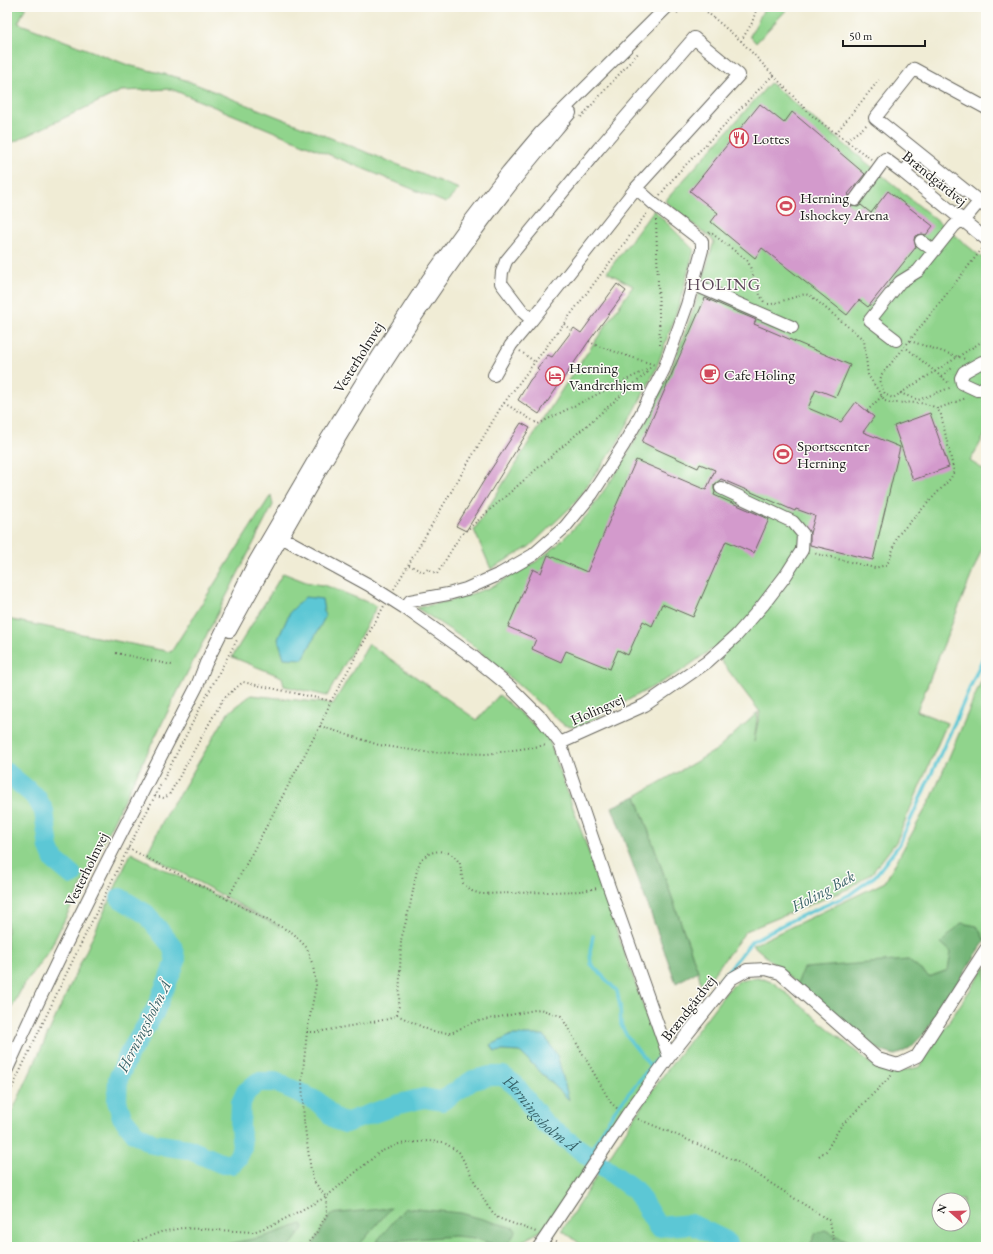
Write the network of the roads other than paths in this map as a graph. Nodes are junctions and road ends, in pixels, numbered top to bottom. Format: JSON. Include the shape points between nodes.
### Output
{"nodes":[{"id":1,"x":670,"y":12,"type":"edge"},
{"id":2,"x":986,"y":108,"type":"edge"},
{"id":3,"x":918,"y":153,"type":"junction"},
{"id":4,"x":904,"y":173,"type":"junction"},
{"id":5,"x":636,"y":188,"type":"junction"},
{"id":6,"x":855,"y":200,"type":"dead end"},
{"id":7,"x":983,"y":204,"type":"edge"},
{"id":8,"x":962,"y":220,"type":"junction"},
{"id":9,"x":921,"y":241,"type":"dead end"},
{"id":10,"x":984,"y":244,"type":"edge"},
{"id":11,"x":934,"y":251,"type":"junction"},
{"id":12,"x":693,"y":284,"type":"junction"},
{"id":13,"x":532,"y":320,"type":"junction"},
{"id":14,"x":792,"y":327,"type":"dead end"},
{"id":15,"x":901,"y":344,"type":"road end"},
{"id":16,"x":986,"y":364,"type":"edge"},
{"id":17,"x":494,"y":375,"type":"dead end"},
{"id":18,"x":986,"y":387,"type":"edge"},
{"id":19,"x":721,"y":488,"type":"dead end"},
{"id":20,"x":276,"y":534,"type":"junction"},
{"id":21,"x":405,"y":608,"type":"junction"},
{"id":22,"x":560,"y":743,"type":"junction"},
{"id":23,"x":986,"y":949,"type":"edge"},
{"id":24,"x":669,"y":1057,"type":"junction"},
{"id":25,"x":7,"y":1069,"type":"edge"},
{"id":26,"x":539,"y":1247,"type":"edge"}],
"edges":[{"from":1,"to":20,"type":"street","name":"Vesterholmvej","via":[[595,79],[540,133],[469,222],[428,278],[378,356],[325,442]]},
{"from":2,"to":3,"type":"street","via":[[914,69],[875,118]]},
{"from":3,"to":4,"type":"street"},
{"from":3,"to":7,"type":"street"},
{"from":4,"to":6,"type":"street","name":"Brændgårdvej","via":[[886,159]]},
{"from":4,"to":8,"type":"street","name":"Brændgårdvej"},
{"from":5,"to":12,"type":"street","via":[[702,241]]},
{"from":5,"to":13,"type":"street"},
{"from":5,"to":13,"type":"street","via":[[739,75],[694,38],[506,261],[501,283]]},
{"from":7,"to":8,"type":"street"},
{"from":8,"to":10,"type":"street","name":"Brændgårdvej"},
{"from":8,"to":11,"type":"street"},
{"from":9,"to":11,"type":"street"},
{"from":11,"to":15,"type":"street","via":[[918,271],[900,282],[870,320]]},
{"from":12,"to":14,"type":"street"},
{"from":12,"to":21,"type":"street","via":[[687,305],[641,414],[624,446],[566,527],[533,555],[500,574],[466,589],[410,601]]},
{"from":13,"to":17,"type":"street","via":[[512,345]]},
{"from":16,"to":18,"type":"street","via":[[982,362],[964,372],[960,378],[962,383],[977,390]]},
{"from":19,"to":22,"type":"street","name":"Holingvej","via":[[793,522],[804,534],[802,550],[763,605],[736,636],[707,662],[645,705]]},
{"from":20,"to":21,"type":"street"},
{"from":20,"to":25,"type":"street","name":"Vesterholmvej","via":[[255,561],[206,663],[198,686],[112,852]]},
{"from":21,"to":22,"type":"street","via":[[471,655],[510,687],[541,718]]},
{"from":22,"to":24,"type":"street","name":"Holingvej"},
{"from":23,"to":24,"type":"street","name":"Brændgårdvej","via":[[917,1056],[898,1065],[878,1059],[780,973],[766,969],[747,970],[731,979]]},
{"from":24,"to":26,"type":"street","name":"Brændgårdvej","via":[[623,1112],[604,1149]]}]}
